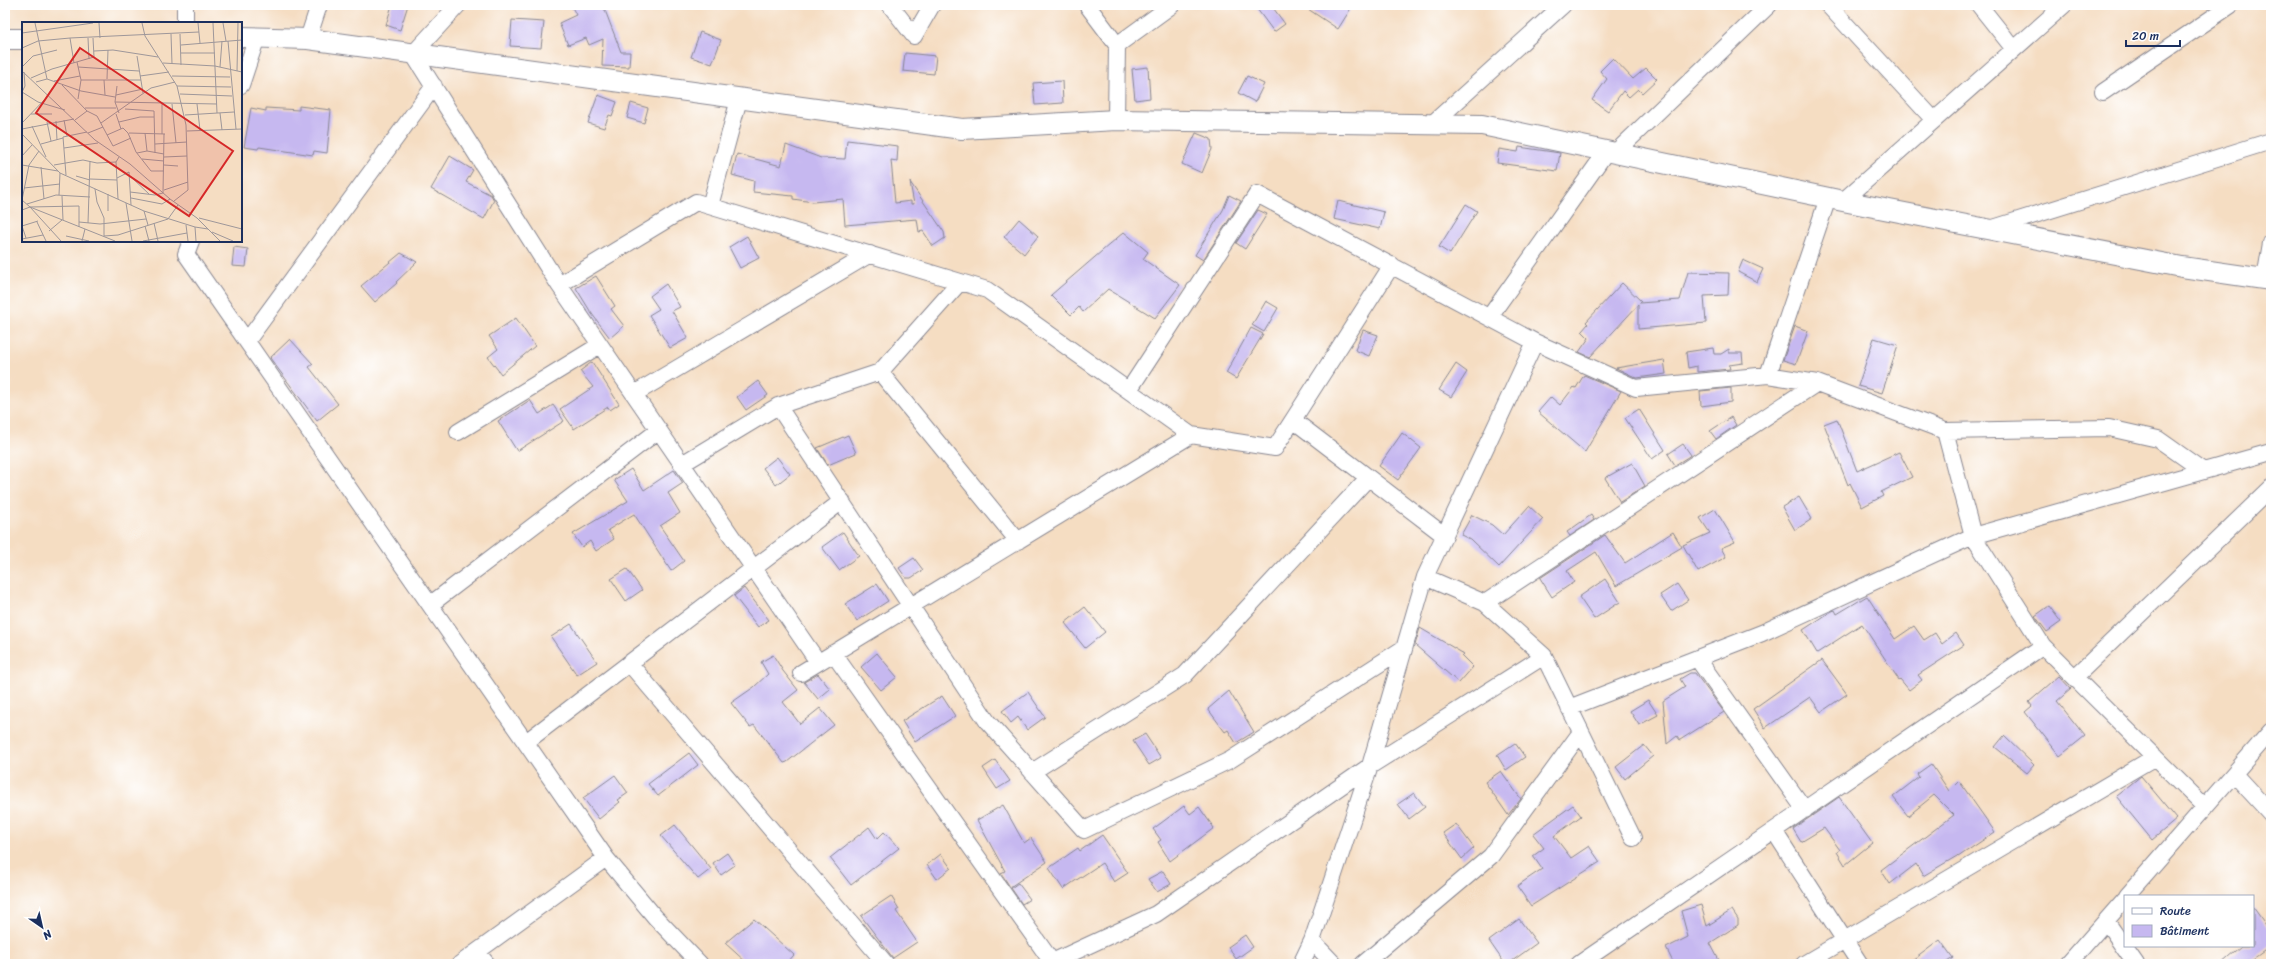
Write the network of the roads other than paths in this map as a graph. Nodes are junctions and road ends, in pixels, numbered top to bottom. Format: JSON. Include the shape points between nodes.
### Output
{"nodes":[{"id":1,"x":186,"y":5,"type":"edge"},
{"id":2,"x":319,"y":5,"type":"edge"},
{"id":3,"x":458,"y":5,"type":"edge"},
{"id":4,"x":890,"y":5,"type":"edge"},
{"id":5,"x":932,"y":5,"type":"edge"},
{"id":6,"x":1087,"y":5,"type":"edge"},
{"id":7,"x":1172,"y":5,"type":"edge"},
{"id":8,"x":1563,"y":5,"type":"edge"},
{"id":9,"x":1769,"y":5,"type":"edge"},
{"id":10,"x":1828,"y":5,"type":"edge"},
{"id":11,"x":1979,"y":5,"type":"edge"},
{"id":12,"x":2064,"y":5,"type":"edge"},
{"id":13,"x":2231,"y":5,"type":"edge"},
{"id":14,"x":184,"y":22,"type":"edge"},
{"id":15,"x":249,"y":37,"type":"edge"},
{"id":16,"x":5,"y":39,"type":"edge"},
{"id":17,"x":22,"y":39,"type":"edge"},
{"id":18,"x":308,"y":39,"type":"junction"},
{"id":19,"x":1117,"y":45,"type":"junction"},
{"id":20,"x":2014,"y":49,"type":"junction"},
{"id":21,"x":413,"y":54,"type":"junction"},
{"id":22,"x":242,"y":79,"type":"edge"},
{"id":23,"x":434,"y":86,"type":"junction"},
{"id":24,"x":2103,"y":92,"type":"dead end"},
{"id":25,"x":739,"y":99,"type":"junction"},
{"id":26,"x":1116,"y":120,"type":"junction"},
{"id":27,"x":1934,"y":120,"type":"junction"},
{"id":28,"x":1432,"y":124,"type":"junction"},
{"id":29,"x":2271,"y":141,"type":"edge"},
{"id":30,"x":1610,"y":153,"type":"junction"},
{"id":31,"x":1836,"y":200,"type":"junction"},
{"id":32,"x":710,"y":206,"type":"junction"},
{"id":33,"x":1990,"y":230,"type":"junction"},
{"id":34,"x":190,"y":242,"type":"edge"},
{"id":35,"x":2271,"y":243,"type":"edge"},
{"id":36,"x":870,"y":254,"type":"junction"},
{"id":37,"x":1392,"y":265,"type":"junction"},
{"id":38,"x":2268,"y":279,"type":"edge"},
{"id":39,"x":960,"y":282,"type":"junction"},
{"id":40,"x":559,"y":285,"type":"junction"},
{"id":41,"x":1490,"y":316,"type":"junction"},
{"id":42,"x":247,"y":341,"type":"junction"},
{"id":43,"x":1535,"y":342,"type":"junction"},
{"id":44,"x":600,"y":345,"type":"junction"},
{"id":45,"x":880,"y":372,"type":"junction"},
{"id":46,"x":1768,"y":375,"type":"junction"},
{"id":47,"x":1817,"y":383,"type":"junction"},
{"id":48,"x":1129,"y":390,"type":"junction"},
{"id":49,"x":634,"y":394,"type":"junction"},
{"id":50,"x":778,"y":406,"type":"junction"},
{"id":51,"x":1293,"y":420,"type":"junction"},
{"id":52,"x":659,"y":430,"type":"junction"},
{"id":53,"x":1945,"y":431,"type":"junction"},
{"id":54,"x":458,"y":432,"type":"dead end"},
{"id":55,"x":1191,"y":435,"type":"junction"},
{"id":56,"x":2271,"y":452,"type":"edge"},
{"id":57,"x":682,"y":464,"type":"junction"},
{"id":58,"x":2202,"y":470,"type":"junction"},
{"id":59,"x":1368,"y":478,"type":"junction"},
{"id":60,"x":2271,"y":488,"type":"edge"},
{"id":61,"x":842,"y":501,"type":"junction"},
{"id":62,"x":1445,"y":536,"type":"junction"},
{"id":63,"x":1973,"y":536,"type":"junction"},
{"id":64,"x":1018,"y":541,"type":"junction"},
{"id":65,"x":754,"y":568,"type":"junction"},
{"id":66,"x":1425,"y":578,"type":"junction"},
{"id":67,"x":1485,"y":603,"type":"junction"},
{"id":68,"x":431,"y":604,"type":"junction"},
{"id":69,"x":911,"y":606,"type":"junction"},
{"id":70,"x":2043,"y":646,"type":"junction"},
{"id":71,"x":1404,"y":648,"type":"junction"},
{"id":72,"x":833,"y":653,"type":"junction"},
{"id":73,"x":1544,"y":656,"type":"junction"},
{"id":74,"x":1697,"y":658,"type":"junction"},
{"id":75,"x":818,"y":662,"type":"junction"},
{"id":76,"x":629,"y":663,"type":"junction"},
{"id":77,"x":801,"y":673,"type":"dead end"},
{"id":78,"x":2075,"y":677,"type":"junction"},
{"id":79,"x":1569,"y":708,"type":"junction"},
{"id":80,"x":2271,"y":731,"type":"edge"},
{"id":81,"x":1581,"y":732,"type":"junction"},
{"id":82,"x":526,"y":742,"type":"junction"},
{"id":83,"x":2155,"y":757,"type":"junction"},
{"id":84,"x":1370,"y":766,"type":"junction"},
{"id":85,"x":1032,"y":772,"type":"junction"},
{"id":86,"x":2234,"y":774,"type":"junction"},
{"id":87,"x":2205,"y":807,"type":"junction"},
{"id":88,"x":1805,"y":810,"type":"junction"},
{"id":89,"x":2271,"y":814,"type":"edge"},
{"id":90,"x":1774,"y":831,"type":"junction"},
{"id":91,"x":1633,"y":838,"type":"dead end"},
{"id":92,"x":606,"y":858,"type":"junction"},
{"id":93,"x":2128,"y":895,"type":"edge"},
{"id":94,"x":2124,"y":900,"type":"edge"},
{"id":95,"x":2106,"y":921,"type":"junction"},
{"id":96,"x":1845,"y":940,"type":"junction"},
{"id":97,"x":1312,"y":941,"type":"junction"},
{"id":98,"x":2124,"y":947,"type":"edge"},
{"id":99,"x":2124,"y":947,"type":"edge"},
{"id":100,"x":477,"y":952,"type":"junction"},
{"id":101,"x":1050,"y":963,"type":"edge"},
{"id":102,"x":460,"y":964,"type":"edge"},
{"id":103,"x":487,"y":964,"type":"edge"},
{"id":104,"x":700,"y":964,"type":"edge"},
{"id":105,"x":886,"y":964,"type":"edge"},
{"id":106,"x":1301,"y":964,"type":"edge"},
{"id":107,"x":1334,"y":964,"type":"edge"},
{"id":108,"x":1363,"y":964,"type":"edge"},
{"id":109,"x":1579,"y":964,"type":"edge"},
{"id":110,"x":1804,"y":964,"type":"edge"},
{"id":111,"x":1860,"y":964,"type":"edge"},
{"id":112,"x":2068,"y":964,"type":"edge"},
{"id":113,"x":2136,"y":964,"type":"edge"}],
"edges":[{"from":1,"to":14,"type":"street"},
{"from":2,"to":18,"type":"street"},
{"from":3,"to":21,"type":"street"},
{"from":4,"to":5,"type":"street","via":[[914,36]]},
{"from":6,"to":19,"type":"street"},
{"from":7,"to":19,"type":"street"},
{"from":8,"to":28,"type":"street"},
{"from":9,"to":30,"type":"street"},
{"from":10,"to":27,"type":"street"},
{"from":11,"to":20,"type":"street"},
{"from":12,"to":20,"type":"street"},
{"from":13,"to":24,"type":"street"},
{"from":15,"to":18,"type":"street"},
{"from":15,"to":22,"type":"street"},
{"from":16,"to":17,"type":"street"},
{"from":18,"to":21,"type":"street"},
{"from":19,"to":26,"type":"street"},
{"from":20,"to":27,"type":"street"},
{"from":21,"to":23,"type":"street"},
{"from":21,"to":25,"type":"street"},
{"from":23,"to":40,"type":"street"},
{"from":23,"to":42,"type":"street"},
{"from":25,"to":26,"type":"street","via":[[962,129]]},
{"from":25,"to":32,"type":"street"},
{"from":26,"to":28,"type":"street"},
{"from":27,"to":31,"type":"street"},
{"from":28,"to":30,"type":"street","via":[[1482,125]]},
{"from":29,"to":33,"type":"street"},
{"from":30,"to":31,"type":"street"},
{"from":30,"to":41,"type":"street"},
{"from":31,"to":33,"type":"street"},
{"from":31,"to":46,"type":"street"},
{"from":32,"to":36,"type":"street"},
{"from":32,"to":40,"type":"street","via":[[696,202]]},
{"from":33,"to":38,"type":"street","via":[[2182,267]]},
{"from":34,"to":42,"type":"street","via":[[186,254]]},
{"from":35,"to":38,"type":"street"},
{"from":36,"to":39,"type":"street"},
{"from":36,"to":49,"type":"street"},
{"from":37,"to":41,"type":"street"},
{"from":37,"to":48,"type":"street","via":[[1257,194]]},
{"from":37,"to":51,"type":"street"},
{"from":39,"to":45,"type":"street"},
{"from":39,"to":48,"type":"street","via":[[987,290]]},
{"from":40,"to":44,"type":"street"},
{"from":41,"to":43,"type":"street"},
{"from":42,"to":68,"type":"street"},
{"from":43,"to":46,"type":"street","via":[[1636,388]]},
{"from":43,"to":62,"type":"street"},
{"from":44,"to":49,"type":"street"},
{"from":44,"to":54,"type":"street"},
{"from":45,"to":50,"type":"street"},
{"from":45,"to":64,"type":"street"},
{"from":46,"to":47,"type":"street"},
{"from":47,"to":53,"type":"street"},
{"from":47,"to":67,"type":"street"},
{"from":48,"to":55,"type":"street"},
{"from":49,"to":52,"type":"street"},
{"from":50,"to":57,"type":"street"},
{"from":50,"to":61,"type":"street"},
{"from":51,"to":55,"type":"street","via":[[1275,448]]},
{"from":51,"to":59,"type":"street"},
{"from":52,"to":57,"type":"street"},
{"from":52,"to":68,"type":"street"},
{"from":53,"to":58,"type":"street","via":[[2109,428],[2158,439]]},
{"from":53,"to":63,"type":"street"},
{"from":55,"to":64,"type":"street"},
{"from":56,"to":58,"type":"street"},
{"from":57,"to":65,"type":"street"},
{"from":58,"to":63,"type":"street"},
{"from":59,"to":62,"type":"street"},
{"from":59,"to":85,"type":"street","via":[[1185,675]]},
{"from":60,"to":78,"type":"street"},
{"from":61,"to":65,"type":"street"},
{"from":61,"to":69,"type":"street"},
{"from":62,"to":66,"type":"street"},
{"from":63,"to":70,"type":"street"},
{"from":63,"to":74,"type":"street","via":[[1762,633]]},
{"from":64,"to":69,"type":"street"},
{"from":65,"to":75,"type":"street"},
{"from":65,"to":76,"type":"street"},
{"from":66,"to":67,"type":"street"},
{"from":66,"to":71,"type":"street"},
{"from":67,"to":73,"type":"street"},
{"from":68,"to":82,"type":"street"},
{"from":69,"to":72,"type":"street"},
{"from":69,"to":85,"type":"street","via":[[987,722]]},
{"from":70,"to":78,"type":"street"},
{"from":70,"to":88,"type":"street"},
{"from":71,"to":84,"type":"street"},
{"from":71,"to":85,"type":"street","via":[[1230,760],[1084,830]]},
{"from":72,"to":75,"type":"street"},
{"from":72,"to":101,"type":"street"},
{"from":73,"to":79,"type":"street"},
{"from":73,"to":84,"type":"street"},
{"from":74,"to":79,"type":"street"},
{"from":74,"to":88,"type":"street"},
{"from":75,"to":77,"type":"street"},
{"from":76,"to":82,"type":"street"},
{"from":76,"to":105,"type":"street"},
{"from":78,"to":83,"type":"street"},
{"from":79,"to":81,"type":"street"},
{"from":80,"to":86,"type":"street"},
{"from":81,"to":91,"type":"street"},
{"from":81,"to":108,"type":"street","via":[[1491,856]]},
{"from":82,"to":92,"type":"street"},
{"from":83,"to":87,"type":"street"},
{"from":83,"to":96,"type":"street"},
{"from":84,"to":97,"type":"street"},
{"from":84,"to":101,"type":"street","via":[[1156,914]]},
{"from":86,"to":87,"type":"street"},
{"from":86,"to":89,"type":"street"},
{"from":87,"to":93,"type":"street"},
{"from":88,"to":90,"type":"street"},
{"from":90,"to":96,"type":"street"},
{"from":90,"to":109,"type":"street"},
{"from":92,"to":100,"type":"street"},
{"from":92,"to":104,"type":"street","via":[[655,917]]},
{"from":94,"to":95,"type":"street"},
{"from":95,"to":99,"type":"street"},
{"from":95,"to":112,"type":"street"},
{"from":96,"to":110,"type":"street"},
{"from":96,"to":111,"type":"street"},
{"from":97,"to":106,"type":"street"},
{"from":97,"to":107,"type":"street"},
{"from":98,"to":113,"type":"street"},
{"from":100,"to":102,"type":"street"},
{"from":100,"to":103,"type":"street"}]}
